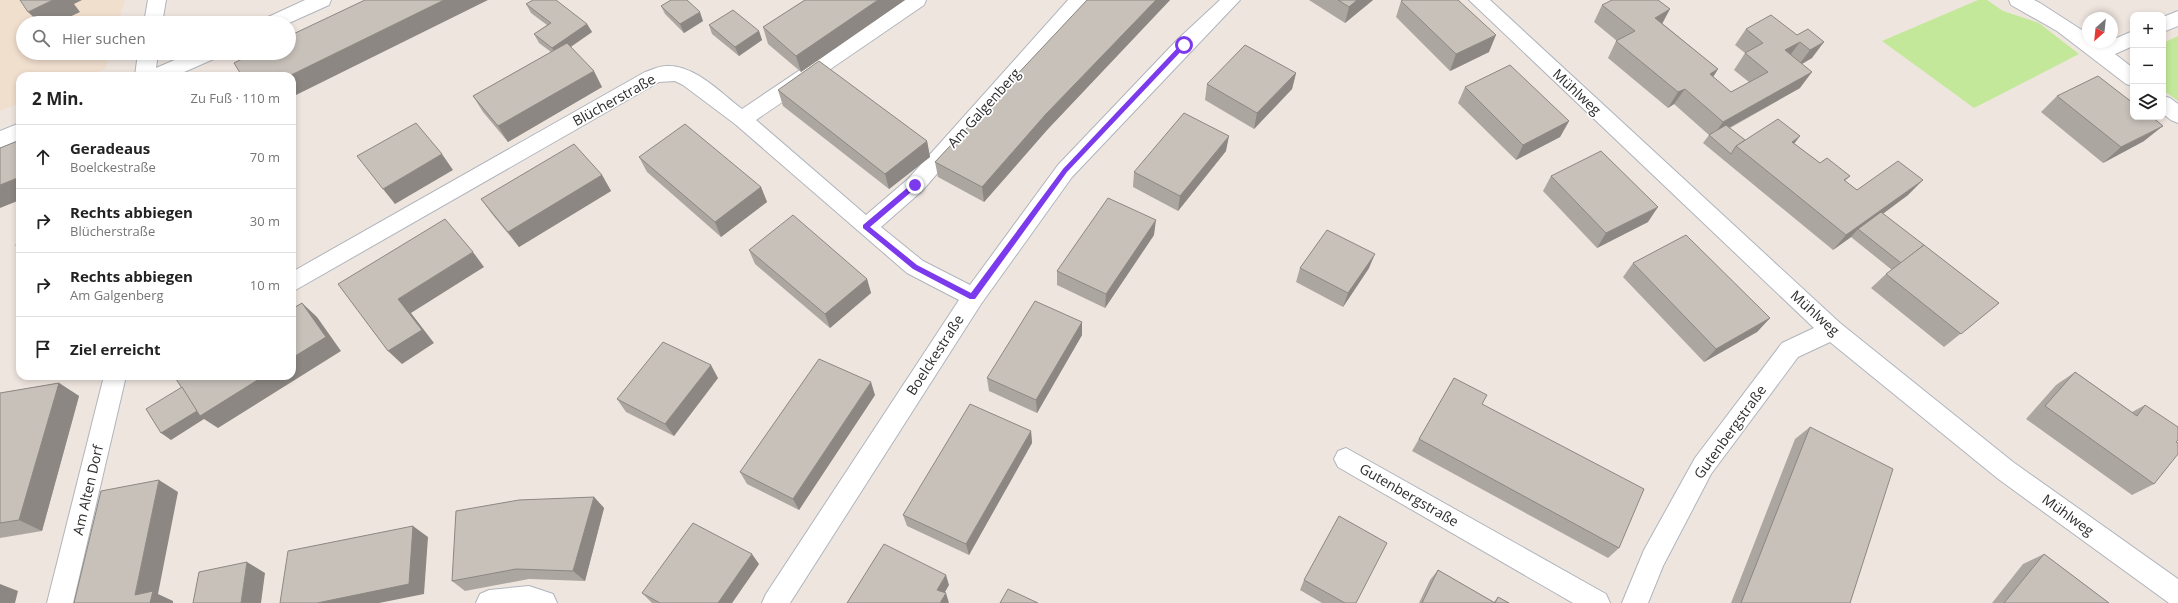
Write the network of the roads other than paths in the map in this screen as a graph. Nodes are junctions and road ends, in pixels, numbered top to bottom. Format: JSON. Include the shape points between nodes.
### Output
{"nodes":[{"id":1,"x":158,"y":0,"type":"edge"},
{"id":2,"x":322,"y":0,"type":"edge"},
{"id":3,"x":917,"y":0,"type":"edge"},
{"id":4,"x":1079,"y":0,"type":"edge"},
{"id":5,"x":1231,"y":0,"type":"edge"},
{"id":6,"x":1478,"y":0,"type":"edge"},
{"id":7,"x":2018,"y":0,"type":"edge"},
{"id":8,"x":155,"y":16,"type":"edge"},
{"id":9,"x":288,"y":16,"type":"edge"},
{"id":10,"x":2178,"y":18,"type":"edge"},
{"id":11,"x":2166,"y":24,"type":"edge"},
{"id":12,"x":2130,"y":39,"type":"edge"},
{"id":13,"x":2101,"y":53,"type":"junction"},
{"id":14,"x":147,"y":60,"type":"edge"},
{"id":15,"x":193,"y":60,"type":"edge"},
{"id":16,"x":146,"y":72,"type":"edge"},
{"id":17,"x":165,"y":72,"type":"edge"},
{"id":18,"x":2130,"y":77,"type":"edge"},
{"id":19,"x":2166,"y":105,"type":"edge"},
{"id":20,"x":2178,"y":115,"type":"edge"},
{"id":21,"x":742,"y":118,"type":"junction"},
{"id":22,"x":16,"y":134,"type":"edge"},
{"id":23,"x":0,"y":140,"type":"edge"},
{"id":24,"x":866,"y":227,"type":"junction"},
{"id":25,"x":296,"y":281,"type":"edge"},
{"id":26,"x":972,"y":297,"type":"junction"},
{"id":27,"x":1832,"y":330,"type":"junction"},
{"id":28,"x":115,"y":380,"type":"edge"},
{"id":29,"x":1346,"y":459,"type":"dead end"},
{"id":30,"x":2178,"y":594,"type":"edge"},
{"id":31,"x":60,"y":603,"type":"edge"},
{"id":32,"x":489,"y":603,"type":"edge"},
{"id":33,"x":544,"y":603,"type":"edge"},
{"id":34,"x":775,"y":603,"type":"edge"},
{"id":35,"x":1597,"y":603,"type":"edge"},
{"id":36,"x":1635,"y":603,"type":"edge"}],
"edges":[{"from":1,"to":8,"type":"street"},
{"from":2,"to":9,"type":"street"},
{"from":3,"to":21,"type":"street"},
{"from":4,"to":24,"type":"street","name":"Am Galgenberg","via":[[915,185]]},
{"from":5,"to":26,"type":"street","name":"Boelckestraße","via":[[1184,45],[1065,171]]},
{"from":6,"to":27,"type":"street","name":"Mühlweg"},
{"from":7,"to":13,"type":"street","via":[[2037,9]]},
{"from":10,"to":11,"type":"street"},
{"from":12,"to":13,"type":"street"},
{"from":13,"to":18,"type":"street"},
{"from":14,"to":16,"type":"street"},
{"from":15,"to":17,"type":"street"},
{"from":19,"to":20,"type":"street"},
{"from":21,"to":24,"type":"street","name":"Blücherstraße"},
{"from":21,"to":25,"type":"street","name":"Blücherstraße","via":[[678,74],[665,73],[652,77]]},
{"from":22,"to":23,"type":"street"},
{"from":24,"to":26,"type":"street","name":"Blücherstraße","via":[[915,267]]},
{"from":26,"to":34,"type":"street","name":"Boelckestraße"},
{"from":27,"to":30,"type":"street","name":"Mühlweg","via":[[2005,470]]},
{"from":27,"to":36,"type":"street","name":"Gutenbergstraße","via":[[1790,350],[1703,466],[1653,559]]},
{"from":28,"to":31,"type":"street","name":"Am Alten Dorf"},
{"from":29,"to":35,"type":"street","name":"Gutenbergstraße"},
{"from":32,"to":33,"type":"street","via":[[529,599]]}]}
